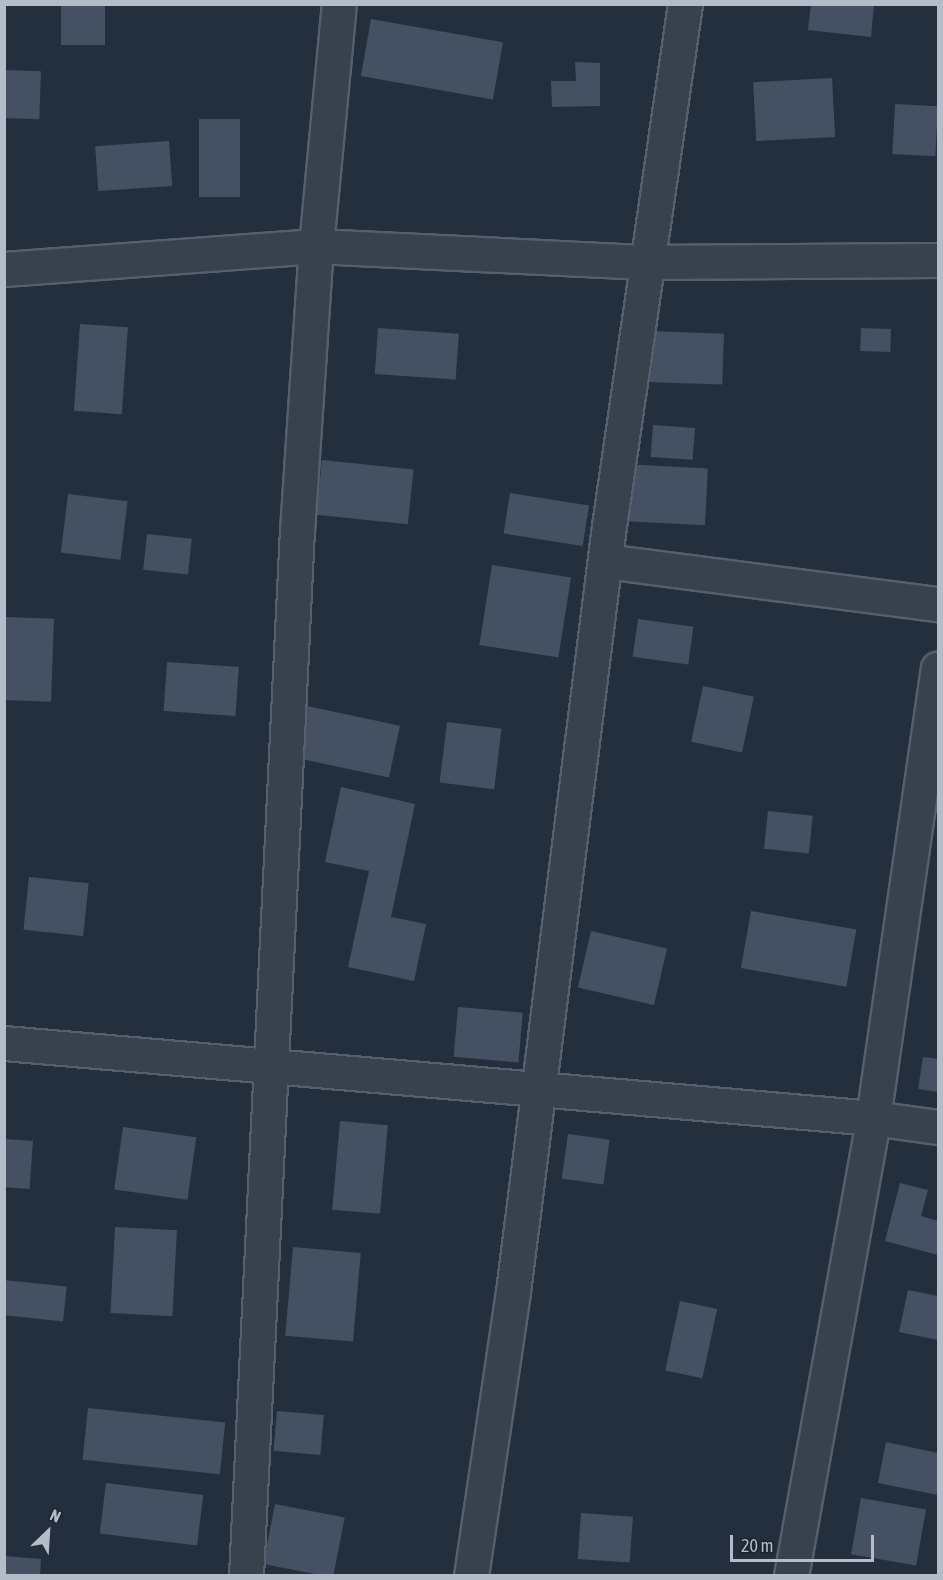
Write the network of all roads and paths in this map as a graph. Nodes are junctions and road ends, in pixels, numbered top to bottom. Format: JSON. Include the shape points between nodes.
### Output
{"nodes":[{"id":1,"x":339,"y":4,"type":"edge"},
{"id":2,"x":686,"y":4,"type":"edge"},
{"id":3,"x":316,"y":246,"type":"junction"},
{"id":4,"x":939,"y":260,"type":"edge"},
{"id":5,"x":646,"y":262,"type":"junction"},
{"id":6,"x":4,"y":269,"type":"edge"},
{"id":7,"x":605,"y":561,"type":"junction"},
{"id":8,"x":939,"y":604,"type":"edge"},
{"id":9,"x":939,"y":669,"type":"edge"},
{"id":10,"x":4,"y":1043,"type":"edge"},
{"id":11,"x":272,"y":1068,"type":"junction"},
{"id":12,"x":536,"y":1090,"type":"junction"},
{"id":13,"x":873,"y":1118,"type":"junction"},
{"id":14,"x":939,"y":1127,"type":"edge"},
{"id":15,"x":246,"y":1575,"type":"edge"},
{"id":16,"x":471,"y":1575,"type":"edge"},
{"id":17,"x":791,"y":1575,"type":"edge"}],
"edges":[{"from":1,"to":3,"type":"street"},
{"from":2,"to":5,"type":"street"},
{"from":3,"to":5,"type":"street"},
{"from":3,"to":6,"type":"street"},
{"from":3,"to":11,"type":"street","via":[[297,531]]},
{"from":4,"to":5,"type":"street"},
{"from":5,"to":7,"type":"street"},
{"from":7,"to":8,"type":"street"},
{"from":7,"to":12,"type":"street"},
{"from":9,"to":13,"type":"street"},
{"from":10,"to":11,"type":"street"},
{"from":11,"to":12,"type":"street"},
{"from":11,"to":15,"type":"street"},
{"from":12,"to":13,"type":"street"},
{"from":12,"to":16,"type":"street","via":[[513,1292]]},
{"from":13,"to":14,"type":"street"},
{"from":13,"to":17,"type":"street"}]}
